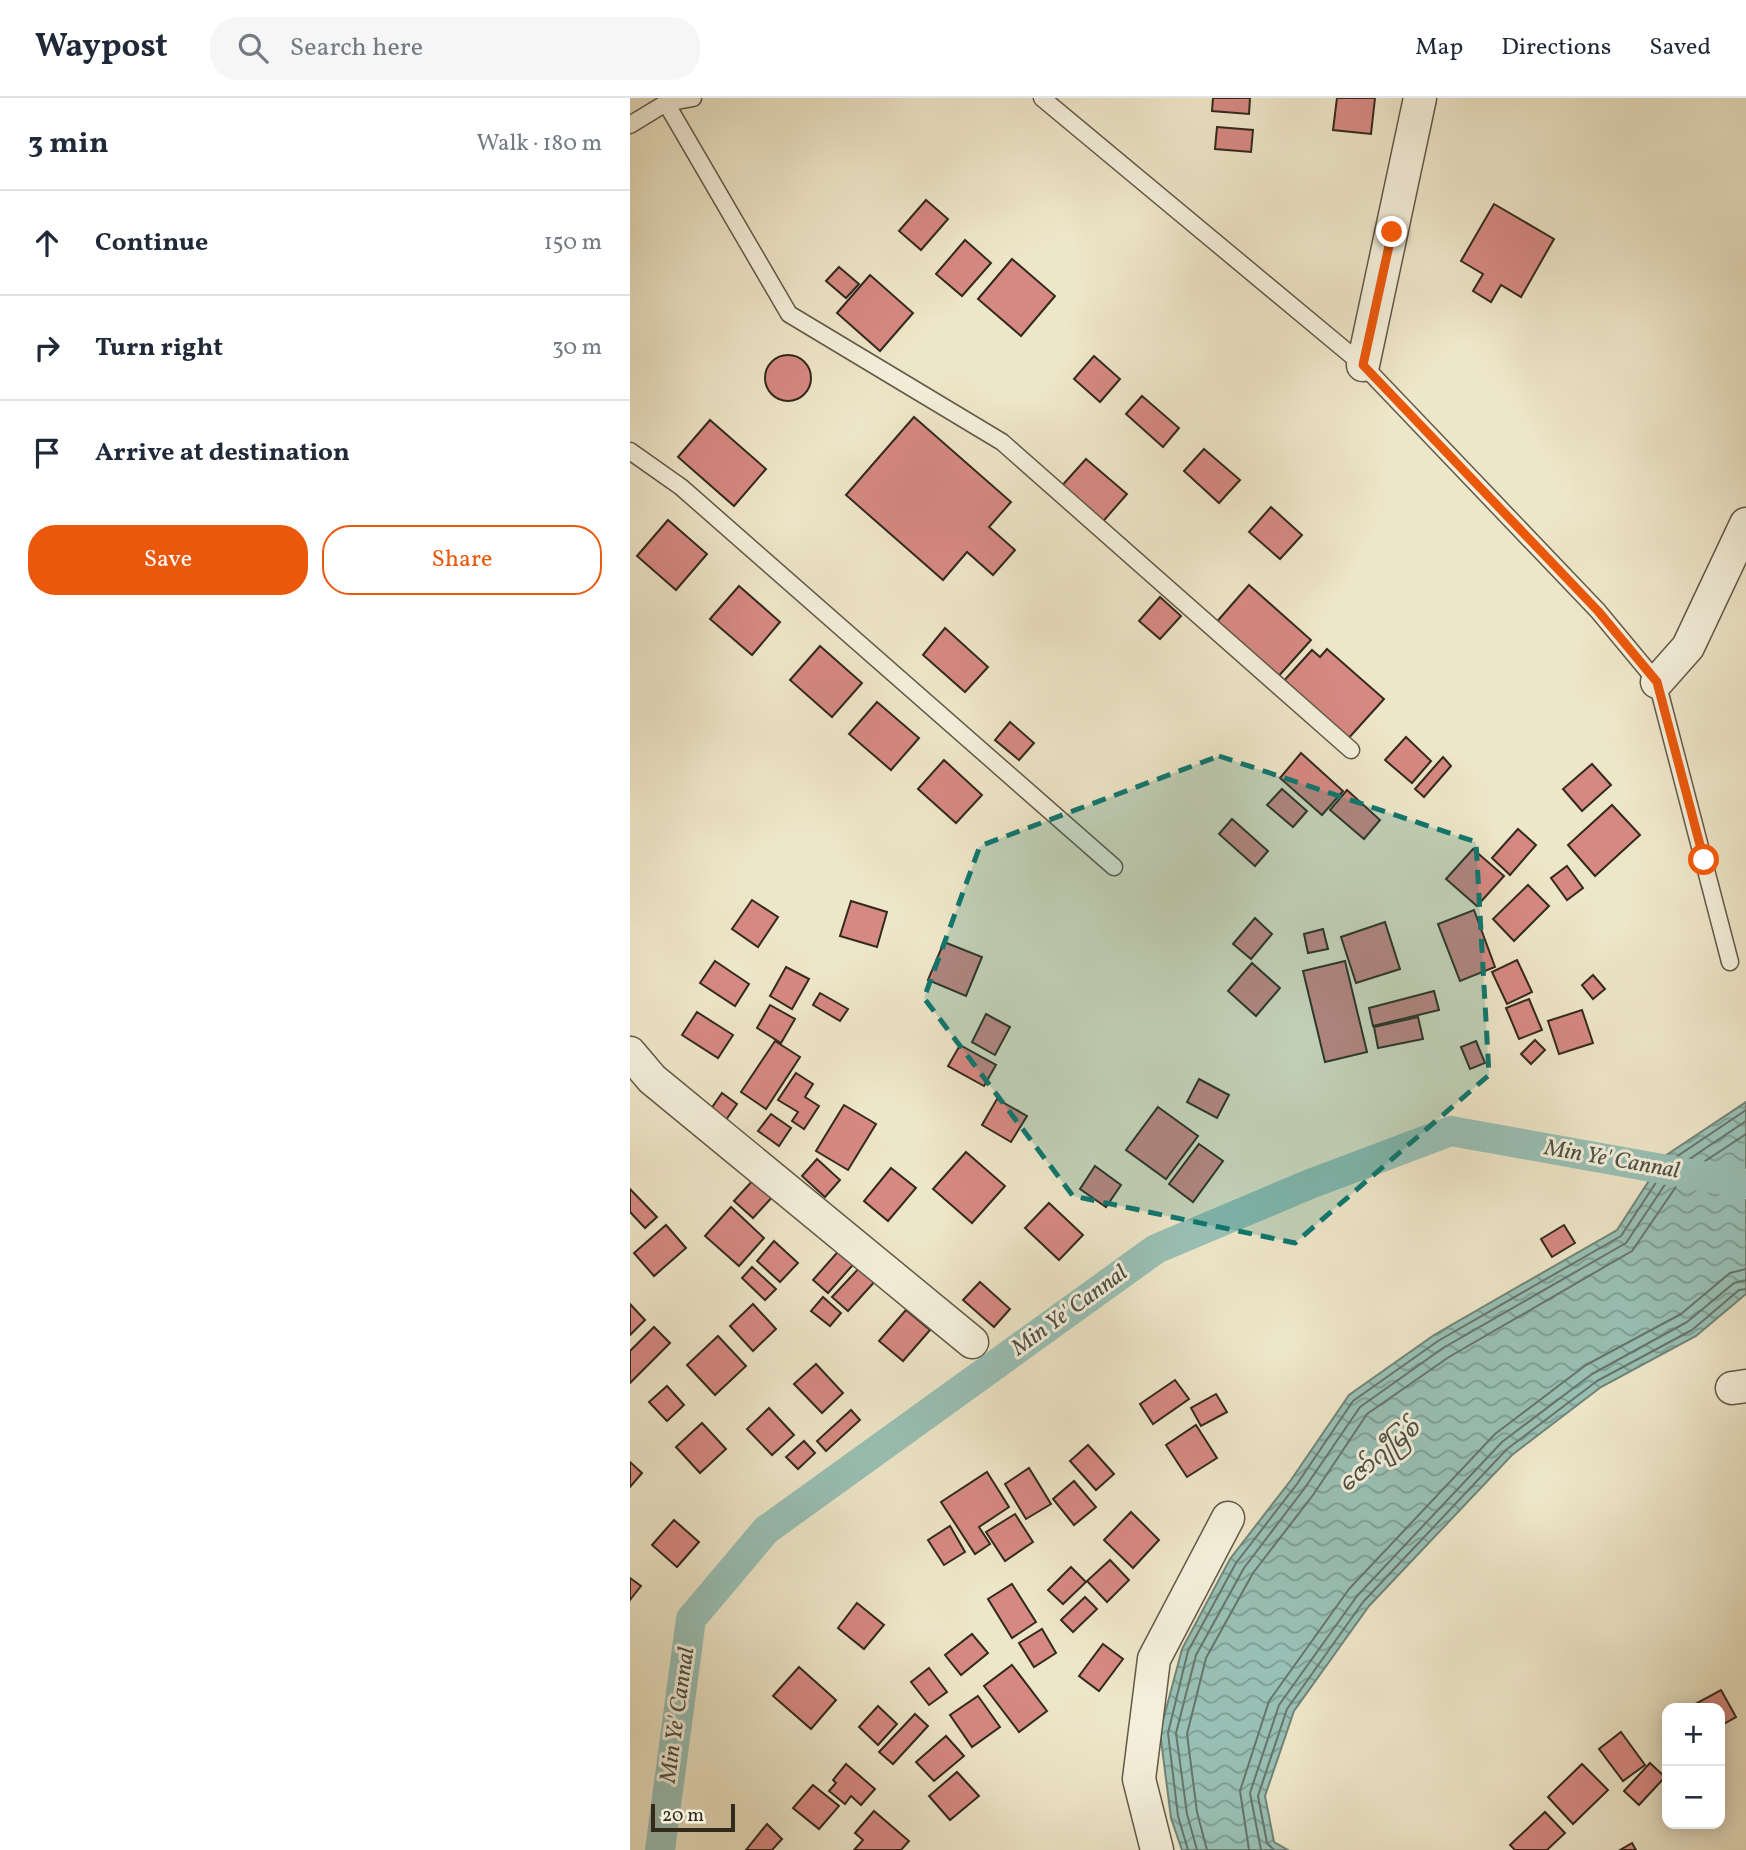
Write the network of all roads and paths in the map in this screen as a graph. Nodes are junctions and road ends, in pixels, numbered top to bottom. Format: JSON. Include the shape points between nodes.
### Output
{"nodes":[{"id":1,"x":693,"y":98,"type":"edge"},
{"id":2,"x":1042,"y":98,"type":"edge"},
{"id":3,"x":1420,"y":98,"type":"edge"},
{"id":4,"x":666,"y":103,"type":"junction"},
{"id":5,"x":630,"y":125,"type":"edge"},
{"id":6,"x":1363,"y":365,"type":"junction"},
{"id":7,"x":630,"y":451,"type":"edge"},
{"id":8,"x":1746,"y":524,"type":"edge"},
{"id":9,"x":1657,"y":682,"type":"junction"},
{"id":10,"x":1352,"y":750,"type":"dead end"},
{"id":11,"x":1114,"y":867,"type":"dead end"},
{"id":12,"x":1730,"y":962,"type":"dead end"},
{"id":13,"x":630,"y":1053,"type":"edge"},
{"id":14,"x":972,"y":1342,"type":"dead end"},
{"id":15,"x":1228,"y":1518,"type":"dead end"},
{"id":16,"x":1157,"y":1850,"type":"edge"}],
"edges":[{"from":1,"to":4,"type":"lane"},
{"from":2,"to":6,"type":"lane"},
{"from":3,"to":6,"type":"street"},
{"from":4,"to":5,"type":"lane"},
{"from":4,"to":10,"type":"lane","via":[[789,314],[1002,442]]},
{"from":6,"to":9,"type":"lane","via":[[1598,611]]},
{"from":7,"to":11,"type":"lane","via":[[681,487]]},
{"from":8,"to":9,"type":"street","via":[[1688,647]]},
{"from":9,"to":12,"type":"lane"},
{"from":13,"to":14,"type":"street","via":[[652,1079]]},
{"from":15,"to":16,"type":"street","via":[[1154,1659],[1139,1779]]}]}
